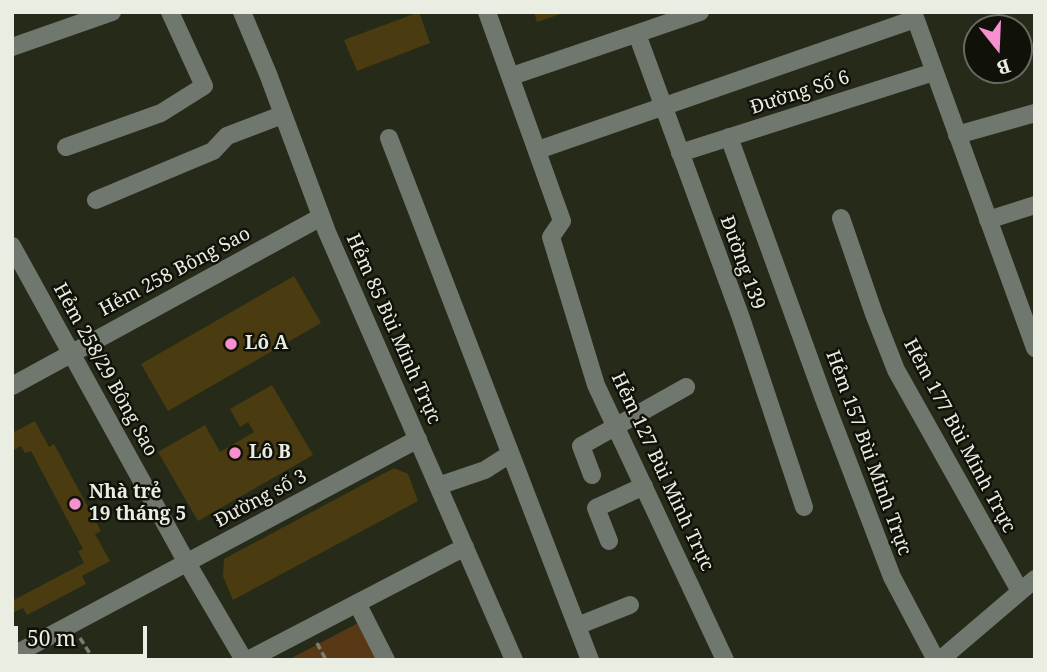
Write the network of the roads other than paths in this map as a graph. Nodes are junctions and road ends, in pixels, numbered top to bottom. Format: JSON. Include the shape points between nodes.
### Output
{"nodes":[{"id":1,"x":112,"y":12,"type":"edge"},
{"id":2,"x":170,"y":12,"type":"edge"},
{"id":3,"x":242,"y":12,"type":"edge"},
{"id":4,"x":487,"y":12,"type":"edge"},
{"id":5,"x":701,"y":12,"type":"edge"},
{"id":6,"x":914,"y":16,"type":"edge"},
{"id":7,"x":637,"y":34,"type":"junction"},
{"id":8,"x":12,"y":47,"type":"edge"},
{"id":9,"x":934,"y":72,"type":"junction"},
{"id":10,"x":512,"y":76,"type":"junction"},
{"id":11,"x":663,"y":107,"type":"junction"},
{"id":12,"x":1035,"y":113,"type":"edge"},
{"id":13,"x":282,"y":115,"type":"junction"},
{"id":14,"x":957,"y":135,"type":"junction"},
{"id":15,"x":729,"y":137,"type":"junction"},
{"id":16,"x":389,"y":138,"type":"dead end"},
{"id":17,"x":66,"y":147,"type":"dead end"},
{"id":18,"x":538,"y":150,"type":"junction"},
{"id":19,"x":680,"y":153,"type":"junction"},
{"id":20,"x":96,"y":200,"type":"dead end"},
{"id":21,"x":1035,"y":205,"type":"edge"},
{"id":22,"x":321,"y":216,"type":"junction"},
{"id":23,"x":841,"y":218,"type":"dead end"},
{"id":24,"x":988,"y":220,"type":"junction"},
{"id":25,"x":12,"y":246,"type":"edge"},
{"id":26,"x":1035,"y":348,"type":"edge"},
{"id":27,"x":71,"y":352,"type":"junction"},
{"id":28,"x":12,"y":386,"type":"edge"},
{"id":29,"x":686,"y":387,"type":"dead end"},
{"id":30,"x":615,"y":425,"type":"junction"},
{"id":31,"x":418,"y":439,"type":"junction"},
{"id":32,"x":510,"y":454,"type":"junction"},
{"id":33,"x":592,"y":475,"type":"dead end"},
{"id":34,"x":438,"y":486,"type":"junction"},
{"id":35,"x":644,"y":486,"type":"junction"},
{"id":36,"x":804,"y":508,"type":"dead end"},
{"id":37,"x":609,"y":541,"type":"dead end"},
{"id":38,"x":465,"y":547,"type":"junction"},
{"id":39,"x":187,"y":562,"type":"junction"},
{"id":40,"x":1035,"y":579,"type":"edge"},
{"id":41,"x":1020,"y":591,"type":"junction"},
{"id":42,"x":357,"y":603,"type":"junction"},
{"id":43,"x":630,"y":605,"type":"dead end"},
{"id":44,"x":577,"y":626,"type":"junction"},
{"id":45,"x":12,"y":656,"type":"edge"},
{"id":46,"x":725,"y":659,"type":"edge"},
{"id":47,"x":246,"y":660,"type":"edge"},
{"id":48,"x":386,"y":660,"type":"edge"},
{"id":49,"x":514,"y":660,"type":"edge"},
{"id":50,"x":590,"y":660,"type":"edge"},
{"id":51,"x":938,"y":660,"type":"edge"}],
"edges":[{"from":1,"to":8,"type":"street"},
{"from":2,"to":17,"type":"street","via":[[205,86],[161,113]]},
{"from":3,"to":13,"type":"street","name":"Hẻm 85 Bùi Minh Trực"},
{"from":4,"to":10,"type":"street"},
{"from":5,"to":7,"type":"street"},
{"from":6,"to":9,"type":"street"},
{"from":6,"to":11,"type":"street"},
{"from":7,"to":10,"type":"street"},
{"from":7,"to":11,"type":"street","name":"Đường 139"},
{"from":9,"to":14,"type":"street"},
{"from":9,"to":15,"type":"street","name":"Đường Số 6"},
{"from":10,"to":18,"type":"street"},
{"from":11,"to":18,"type":"street"},
{"from":11,"to":19,"type":"street","name":"Đường 139"},
{"from":12,"to":14,"type":"street"},
{"from":13,"to":20,"type":"street","via":[[228,136],[213,151]]},
{"from":13,"to":22,"type":"street","name":"Hẻm 85 Bùi Minh Trực"},
{"from":14,"to":24,"type":"street"},
{"from":15,"to":19,"type":"street","name":"Đường Số 6"},
{"from":15,"to":51,"type":"street","name":"Hẻm 157 Bùi Minh Trực","via":[[892,577]]},
{"from":16,"to":32,"type":"street"},
{"from":18,"to":30,"type":"street","name":"Hẻm 127 Bùi Minh Trực","via":[[562,221],[551,237],[596,385]]},
{"from":19,"to":36,"type":"street","name":"Đường 139"},
{"from":21,"to":24,"type":"street"},
{"from":22,"to":27,"type":"street","name":"Hẻm 258 Bông Sao"},
{"from":22,"to":31,"type":"street","name":"Hẻm 85 Bùi Minh Trực"},
{"from":23,"to":41,"type":"street","name":"Hẻm 177 Bùi Minh Trực","via":[[895,370]]},
{"from":24,"to":26,"type":"street"},
{"from":25,"to":27,"type":"street","name":"Hẻm 258/29 Bông Sao"},
{"from":27,"to":28,"type":"street","name":"Hẻm 258 Bông Sao"},
{"from":27,"to":39,"type":"street","name":"Hẻm 258/29 Bông Sao"},
{"from":29,"to":30,"type":"street"},
{"from":30,"to":33,"type":"street","via":[[580,446]]},
{"from":30,"to":35,"type":"street","name":"Hẻm 127 Bùi Minh Trực"},
{"from":31,"to":34,"type":"street","name":"Hẻm 85 Bùi Minh Trực"},
{"from":31,"to":39,"type":"street","name":"Đường số 3"},
{"from":32,"to":34,"type":"street","via":[[485,470]]},
{"from":32,"to":44,"type":"street"},
{"from":34,"to":38,"type":"street","name":"Hẻm 85 Bùi Minh Trực"},
{"from":35,"to":37,"type":"street","via":[[596,508]]},
{"from":35,"to":46,"type":"street","name":"Hẻm 127 Bùi Minh Trực"},
{"from":38,"to":42,"type":"street"},
{"from":38,"to":49,"type":"street","name":"Hẻm 85 Bùi Minh Trực"},
{"from":39,"to":45,"type":"street","name":"Đường số 3"},
{"from":39,"to":47,"type":"street","name":"Hẻm 258/29 Bông Sao"},
{"from":40,"to":41,"type":"street"},
{"from":41,"to":51,"type":"street"},
{"from":42,"to":47,"type":"street"},
{"from":42,"to":48,"type":"street"},
{"from":43,"to":44,"type":"street"},
{"from":44,"to":50,"type":"street"}]}
